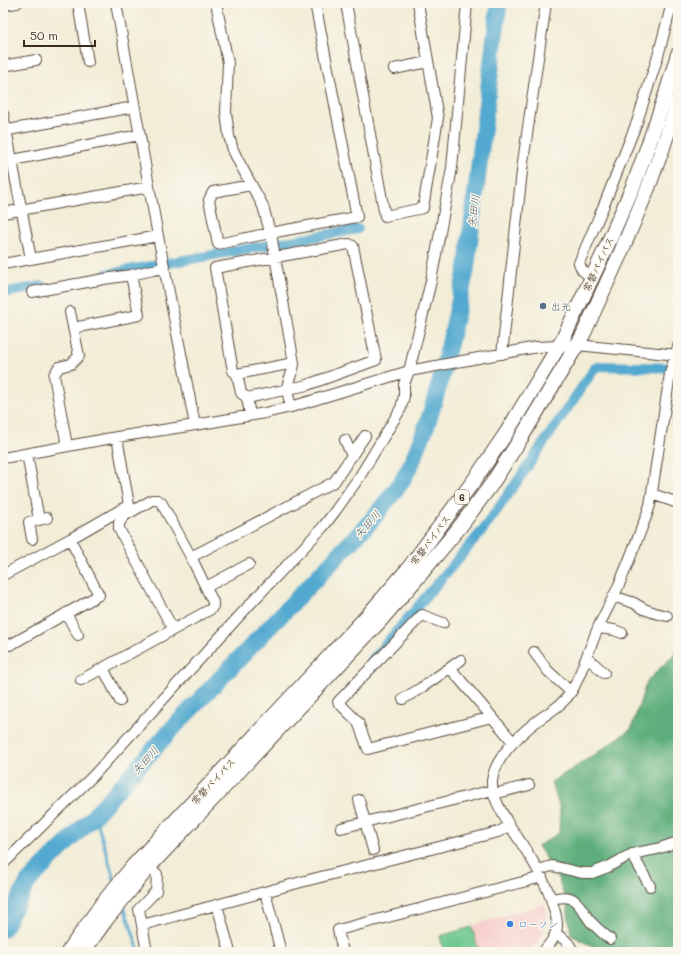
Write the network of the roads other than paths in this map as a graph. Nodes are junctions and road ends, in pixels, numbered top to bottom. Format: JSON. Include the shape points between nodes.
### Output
{"nodes":[{"id":1,"x":17,"y":3,"type":"edge"},
{"id":2,"x":78,"y":3,"type":"edge"},
{"id":3,"x":116,"y":3,"type":"edge"},
{"id":4,"x":216,"y":3,"type":"edge"},
{"id":5,"x":315,"y":3,"type":"edge"},
{"id":6,"x":346,"y":3,"type":"edge"},
{"id":7,"x":418,"y":3,"type":"edge"},
{"id":8,"x":467,"y":3,"type":"edge"},
{"id":9,"x":546,"y":3,"type":"edge"},
{"id":10,"x":672,"y":3,"type":"edge"},
{"id":11,"x":3,"y":6,"type":"edge"},
{"id":12,"x":678,"y":54,"type":"edge"},
{"id":13,"x":36,"y":60,"type":"dead end"},
{"id":14,"x":88,"y":62,"type":"dead end"},
{"id":15,"x":428,"y":62,"type":"junction"},
{"id":16,"x":3,"y":66,"type":"edge"},
{"id":17,"x":394,"y":69,"type":"dead end"},
{"id":18,"x":678,"y":102,"type":"edge"},
{"id":19,"x":134,"y":108,"type":"junction"},
{"id":20,"x":3,"y":114,"type":"edge"},
{"id":21,"x":5,"y":130,"type":"edge"},
{"id":22,"x":139,"y":135,"type":"junction"},
{"id":23,"x":7,"y":161,"type":"edge"},
{"id":24,"x":251,"y":185,"type":"junction"},
{"id":25,"x":149,"y":187,"type":"junction"},
{"id":26,"x":21,"y":210,"type":"junction"},
{"id":27,"x":3,"y":213,"type":"edge"},
{"id":28,"x":158,"y":236,"type":"junction"},
{"id":29,"x":272,"y":245,"type":"junction"},
{"id":30,"x":31,"y":259,"type":"junction"},
{"id":31,"x":164,"y":263,"type":"junction"},
{"id":32,"x":3,"y":264,"type":"edge"},
{"id":33,"x":132,"y":275,"type":"junction"},
{"id":34,"x":592,"y":278,"type":"junction"},
{"id":35,"x":32,"y":292,"type":"dead end"},
{"id":36,"x":70,"y":312,"type":"dead end"},
{"id":37,"x":73,"y":328,"type":"junction"},
{"id":38,"x":559,"y":346,"type":"junction"},
{"id":39,"x":577,"y":346,"type":"junction"},
{"id":40,"x":502,"y":354,"type":"junction"},
{"id":41,"x":675,"y":359,"type":"edge"},
{"id":42,"x":294,"y":363,"type":"junction"},
{"id":43,"x":413,"y":370,"type":"junction"},
{"id":44,"x":237,"y":374,"type":"junction"},
{"id":45,"x":287,"y":389,"type":"junction"},
{"id":46,"x":247,"y":398,"type":"junction"},
{"id":47,"x":291,"y":407,"type":"junction"},
{"id":48,"x":250,"y":416,"type":"junction"},
{"id":49,"x":195,"y":425,"type":"junction"},
{"id":50,"x":365,"y":436,"type":"dead end"},
{"id":51,"x":117,"y":437,"type":"junction"},
{"id":52,"x":345,"y":440,"type":"dead end"},
{"id":53,"x":67,"y":446,"type":"junction"},
{"id":54,"x":27,"y":454,"type":"junction"},
{"id":55,"x":352,"y":456,"type":"junction"},
{"id":56,"x":3,"y":458,"type":"edge"},
{"id":57,"x":652,"y":494,"type":"junction"},
{"id":58,"x":678,"y":503,"type":"edge"},
{"id":59,"x":130,"y":508,"type":"junction"},
{"id":60,"x":32,"y":539,"type":"dead end"},
{"id":61,"x":70,"y":539,"type":"junction"},
{"id":62,"x":191,"y":557,"type":"junction"},
{"id":63,"x":249,"y":564,"type":"dead end"},
{"id":64,"x":3,"y":575,"type":"edge"},
{"id":65,"x":206,"y":587,"type":"junction"},
{"id":66,"x":613,"y":596,"type":"junction"},
{"id":67,"x":66,"y":613,"type":"junction"},
{"id":68,"x":667,"y":616,"type":"dead end"},
{"id":69,"x":443,"y":623,"type":"dead end"},
{"id":70,"x":598,"y":628,"type":"junction"},
{"id":71,"x":173,"y":629,"type":"junction"},
{"id":72,"x":622,"y":633,"type":"dead end"},
{"id":73,"x":78,"y":634,"type":"dead end"},
{"id":74,"x":3,"y":642,"type":"edge"},
{"id":75,"x":534,"y":652,"type":"dead end"},
{"id":76,"x":587,"y":657,"type":"junction"},
{"id":77,"x":461,"y":660,"type":"dead end"},
{"id":78,"x":103,"y":668,"type":"junction"},
{"id":79,"x":450,"y":668,"type":"junction"},
{"id":80,"x":604,"y":672,"type":"dead end"},
{"id":81,"x":81,"y":680,"type":"dead end"},
{"id":82,"x":571,"y":692,"type":"junction"},
{"id":83,"x":403,"y":699,"type":"dead end"},
{"id":84,"x":120,"y":701,"type":"dead end"},
{"id":85,"x":492,"y":717,"type":"junction"},
{"id":86,"x":513,"y":742,"type":"junction"},
{"id":87,"x":529,"y":785,"type":"dead end"},
{"id":88,"x":493,"y":792,"type":"junction"},
{"id":89,"x":359,"y":800,"type":"dead end"},
{"id":90,"x":365,"y":823,"type":"junction"},
{"id":91,"x":509,"y":825,"type":"junction"},
{"id":92,"x":341,"y":828,"type":"dead end"},
{"id":93,"x":678,"y":842,"type":"edge"},
{"id":94,"x":372,"y":850,"type":"dead end"},
{"id":95,"x":632,"y":854,"type":"junction"},
{"id":96,"x":3,"y":864,"type":"edge"},
{"id":97,"x":148,"y":868,"type":"junction"},
{"id":98,"x":540,"y":873,"type":"junction"},
{"id":99,"x":650,"y":886,"type":"dead end"},
{"id":100,"x":265,"y":892,"type":"junction"},
{"id":101,"x":551,"y":899,"type":"junction"},
{"id":102,"x":217,"y":905,"type":"junction"},
{"id":103,"x":142,"y":925,"type":"junction"},
{"id":104,"x":555,"y":934,"type":"junction"},
{"id":105,"x":610,"y":939,"type":"dead end"},
{"id":106,"x":68,"y":952,"type":"edge"},
{"id":107,"x":83,"y":952,"type":"edge"},
{"id":108,"x":147,"y":952,"type":"edge"},
{"id":109,"x":230,"y":952,"type":"edge"},
{"id":110,"x":281,"y":952,"type":"edge"},
{"id":111,"x":344,"y":952,"type":"edge"},
{"id":112,"x":543,"y":952,"type":"edge"},
{"id":113,"x":573,"y":952,"type":"edge"}],
"edges":[{"from":1,"to":11,"type":"street"},
{"from":2,"to":14,"type":"street"},
{"from":3,"to":19,"type":"street"},
{"from":4,"to":24,"type":"street","via":[[228,63],[226,112],[229,136]]},
{"from":5,"to":29,"type":"street","via":[[357,216]]},
{"from":6,"to":15,"type":"street","via":[[385,216],[423,208],[438,118]]},
{"from":7,"to":15,"type":"street"},
{"from":8,"to":43,"type":"street","via":[[452,168]]},
{"from":9,"to":40,"type":"street","via":[[523,162]]},
{"from":10,"to":34,"type":"street","via":[[637,122],[580,263],[582,270]]},
{"from":12,"to":34,"type":"highway","name":"常磐バイパス","number":"6","via":[[634,184]]},
{"from":13,"to":16,"type":"street"},
{"from":15,"to":17,"type":"street"},
{"from":18,"to":39,"type":"highway","name":"常磐バイパス","number":"6","via":[[648,188],[601,298]]},
{"from":19,"to":21,"type":"street"},
{"from":19,"to":22,"type":"street"},
{"from":20,"to":21,"type":"street"},
{"from":21,"to":23,"type":"street"},
{"from":22,"to":23,"type":"street"},
{"from":22,"to":25,"type":"street"},
{"from":23,"to":26,"type":"street"},
{"from":24,"to":29,"type":"street","via":[[263,206]]},
{"from":24,"to":29,"type":"street","via":[[213,192],[210,200],[218,244]]},
{"from":25,"to":26,"type":"street"},
{"from":25,"to":28,"type":"street"},
{"from":26,"to":27,"type":"street"},
{"from":26,"to":30,"type":"street"},
{"from":28,"to":30,"type":"street"},
{"from":28,"to":31,"type":"street"},
{"from":29,"to":42,"type":"street"},
{"from":29,"to":44,"type":"street","via":[[215,268],[233,371]]},
{"from":29,"to":45,"type":"street","via":[[353,246],[376,360],[307,385]]},
{"from":30,"to":32,"type":"street"},
{"from":31,"to":33,"type":"street","via":[[153,270]]},
{"from":31,"to":49,"type":"street"},
{"from":33,"to":35,"type":"street"},
{"from":33,"to":37,"type":"street","via":[[139,315]]},
{"from":34,"to":38,"type":"highway","name":"常磐バイパス","number":"6"},
{"from":36,"to":37,"type":"street"},
{"from":37,"to":53,"type":"street","via":[[79,356],[71,364],[59,367],[54,375]]},
{"from":38,"to":39,"type":"street"},
{"from":38,"to":40,"type":"street"},
{"from":38,"to":106,"type":"highway","name":"常磐バイパス","number":"6","via":[[507,432],[408,569],[133,866],[101,905]]},
{"from":39,"to":41,"type":"street"},
{"from":39,"to":97,"type":"highway","name":"常磐バイパス","number":"6","via":[[521,438],[459,528],[379,622]]},
{"from":40,"to":43,"type":"street"},
{"from":41,"to":57,"type":"street"},
{"from":42,"to":44,"type":"street"},
{"from":42,"to":45,"type":"street"},
{"from":43,"to":47,"type":"street"},
{"from":43,"to":96,"type":"street","via":[[404,384],[404,396],[397,416],[336,510],[93,776]]},
{"from":44,"to":46,"type":"street","via":[[241,393]]},
{"from":45,"to":46,"type":"street"},
{"from":45,"to":47,"type":"street"},
{"from":46,"to":48,"type":"street"},
{"from":47,"to":48,"type":"street"},
{"from":48,"to":49,"type":"street"},
{"from":49,"to":51,"type":"street"},
{"from":50,"to":55,"type":"street"},
{"from":51,"to":53,"type":"street"},
{"from":51,"to":59,"type":"street"},
{"from":52,"to":55,"type":"street"},
{"from":53,"to":54,"type":"street"},
{"from":54,"to":56,"type":"street"},
{"from":54,"to":60,"type":"street","via":[[43,519],[29,522]]},
{"from":55,"to":62,"type":"street","via":[[334,482]]},
{"from":57,"to":58,"type":"street"},
{"from":57,"to":66,"type":"street","via":[[646,517]]},
{"from":59,"to":61,"type":"street"},
{"from":59,"to":62,"type":"street","via":[[152,500],[159,501]]},
{"from":59,"to":71,"type":"street","via":[[121,519],[119,529]]},
{"from":61,"to":64,"type":"street"},
{"from":61,"to":67,"type":"street","via":[[99,595]]},
{"from":62,"to":65,"type":"street"},
{"from":63,"to":65,"type":"street"},
{"from":65,"to":71,"type":"street","via":[[213,602],[211,609]]},
{"from":66,"to":68,"type":"street","via":[[655,614]]},
{"from":66,"to":70,"type":"street"},
{"from":67,"to":73,"type":"street"},
{"from":67,"to":74,"type":"street","via":[[10,645]]},
{"from":69,"to":85,"type":"street","via":[[422,615],[338,702],[358,722],[368,749]]},
{"from":70,"to":72,"type":"street"},
{"from":70,"to":76,"type":"street"},
{"from":71,"to":78,"type":"street"},
{"from":75,"to":82,"type":"street","via":[[548,671]]},
{"from":76,"to":80,"type":"street"},
{"from":76,"to":82,"type":"street"},
{"from":77,"to":79,"type":"street"},
{"from":78,"to":81,"type":"street"},
{"from":78,"to":84,"type":"street"},
{"from":79,"to":83,"type":"street"},
{"from":79,"to":85,"type":"street"},
{"from":82,"to":86,"type":"street","via":[[555,709]]},
{"from":85,"to":86,"type":"street"},
{"from":86,"to":88,"type":"street","via":[[495,770]]},
{"from":87,"to":88,"type":"street"},
{"from":88,"to":90,"type":"street"},
{"from":88,"to":91,"type":"street"},
{"from":89,"to":90,"type":"street"},
{"from":90,"to":92,"type":"street"},
{"from":90,"to":94,"type":"street"},
{"from":91,"to":98,"type":"street"},
{"from":91,"to":100,"type":"street","via":[[498,832]]},
{"from":93,"to":95,"type":"street"},
{"from":95,"to":98,"type":"street","via":[[592,873],[552,866]]},
{"from":95,"to":99,"type":"street"},
{"from":97,"to":103,"type":"street","via":[[157,874],[156,891],[139,909]]},
{"from":97,"to":107,"type":"highway","name":"常磐バイパス","number":"6","via":[[105,920]]},
{"from":98,"to":101,"type":"street"},
{"from":98,"to":111,"type":"street","via":[[338,930]]},
{"from":100,"to":102,"type":"street"},
{"from":100,"to":110,"type":"street"},
{"from":101,"to":104,"type":"street","via":[[555,913]]},
{"from":101,"to":105,"type":"street","via":[[563,897],[576,901],[591,922]]},
{"from":102,"to":103,"type":"street"},
{"from":102,"to":109,"type":"street"},
{"from":103,"to":108,"type":"street"},
{"from":104,"to":112,"type":"street"},
{"from":104,"to":113,"type":"street","via":[[567,941]]}]}
